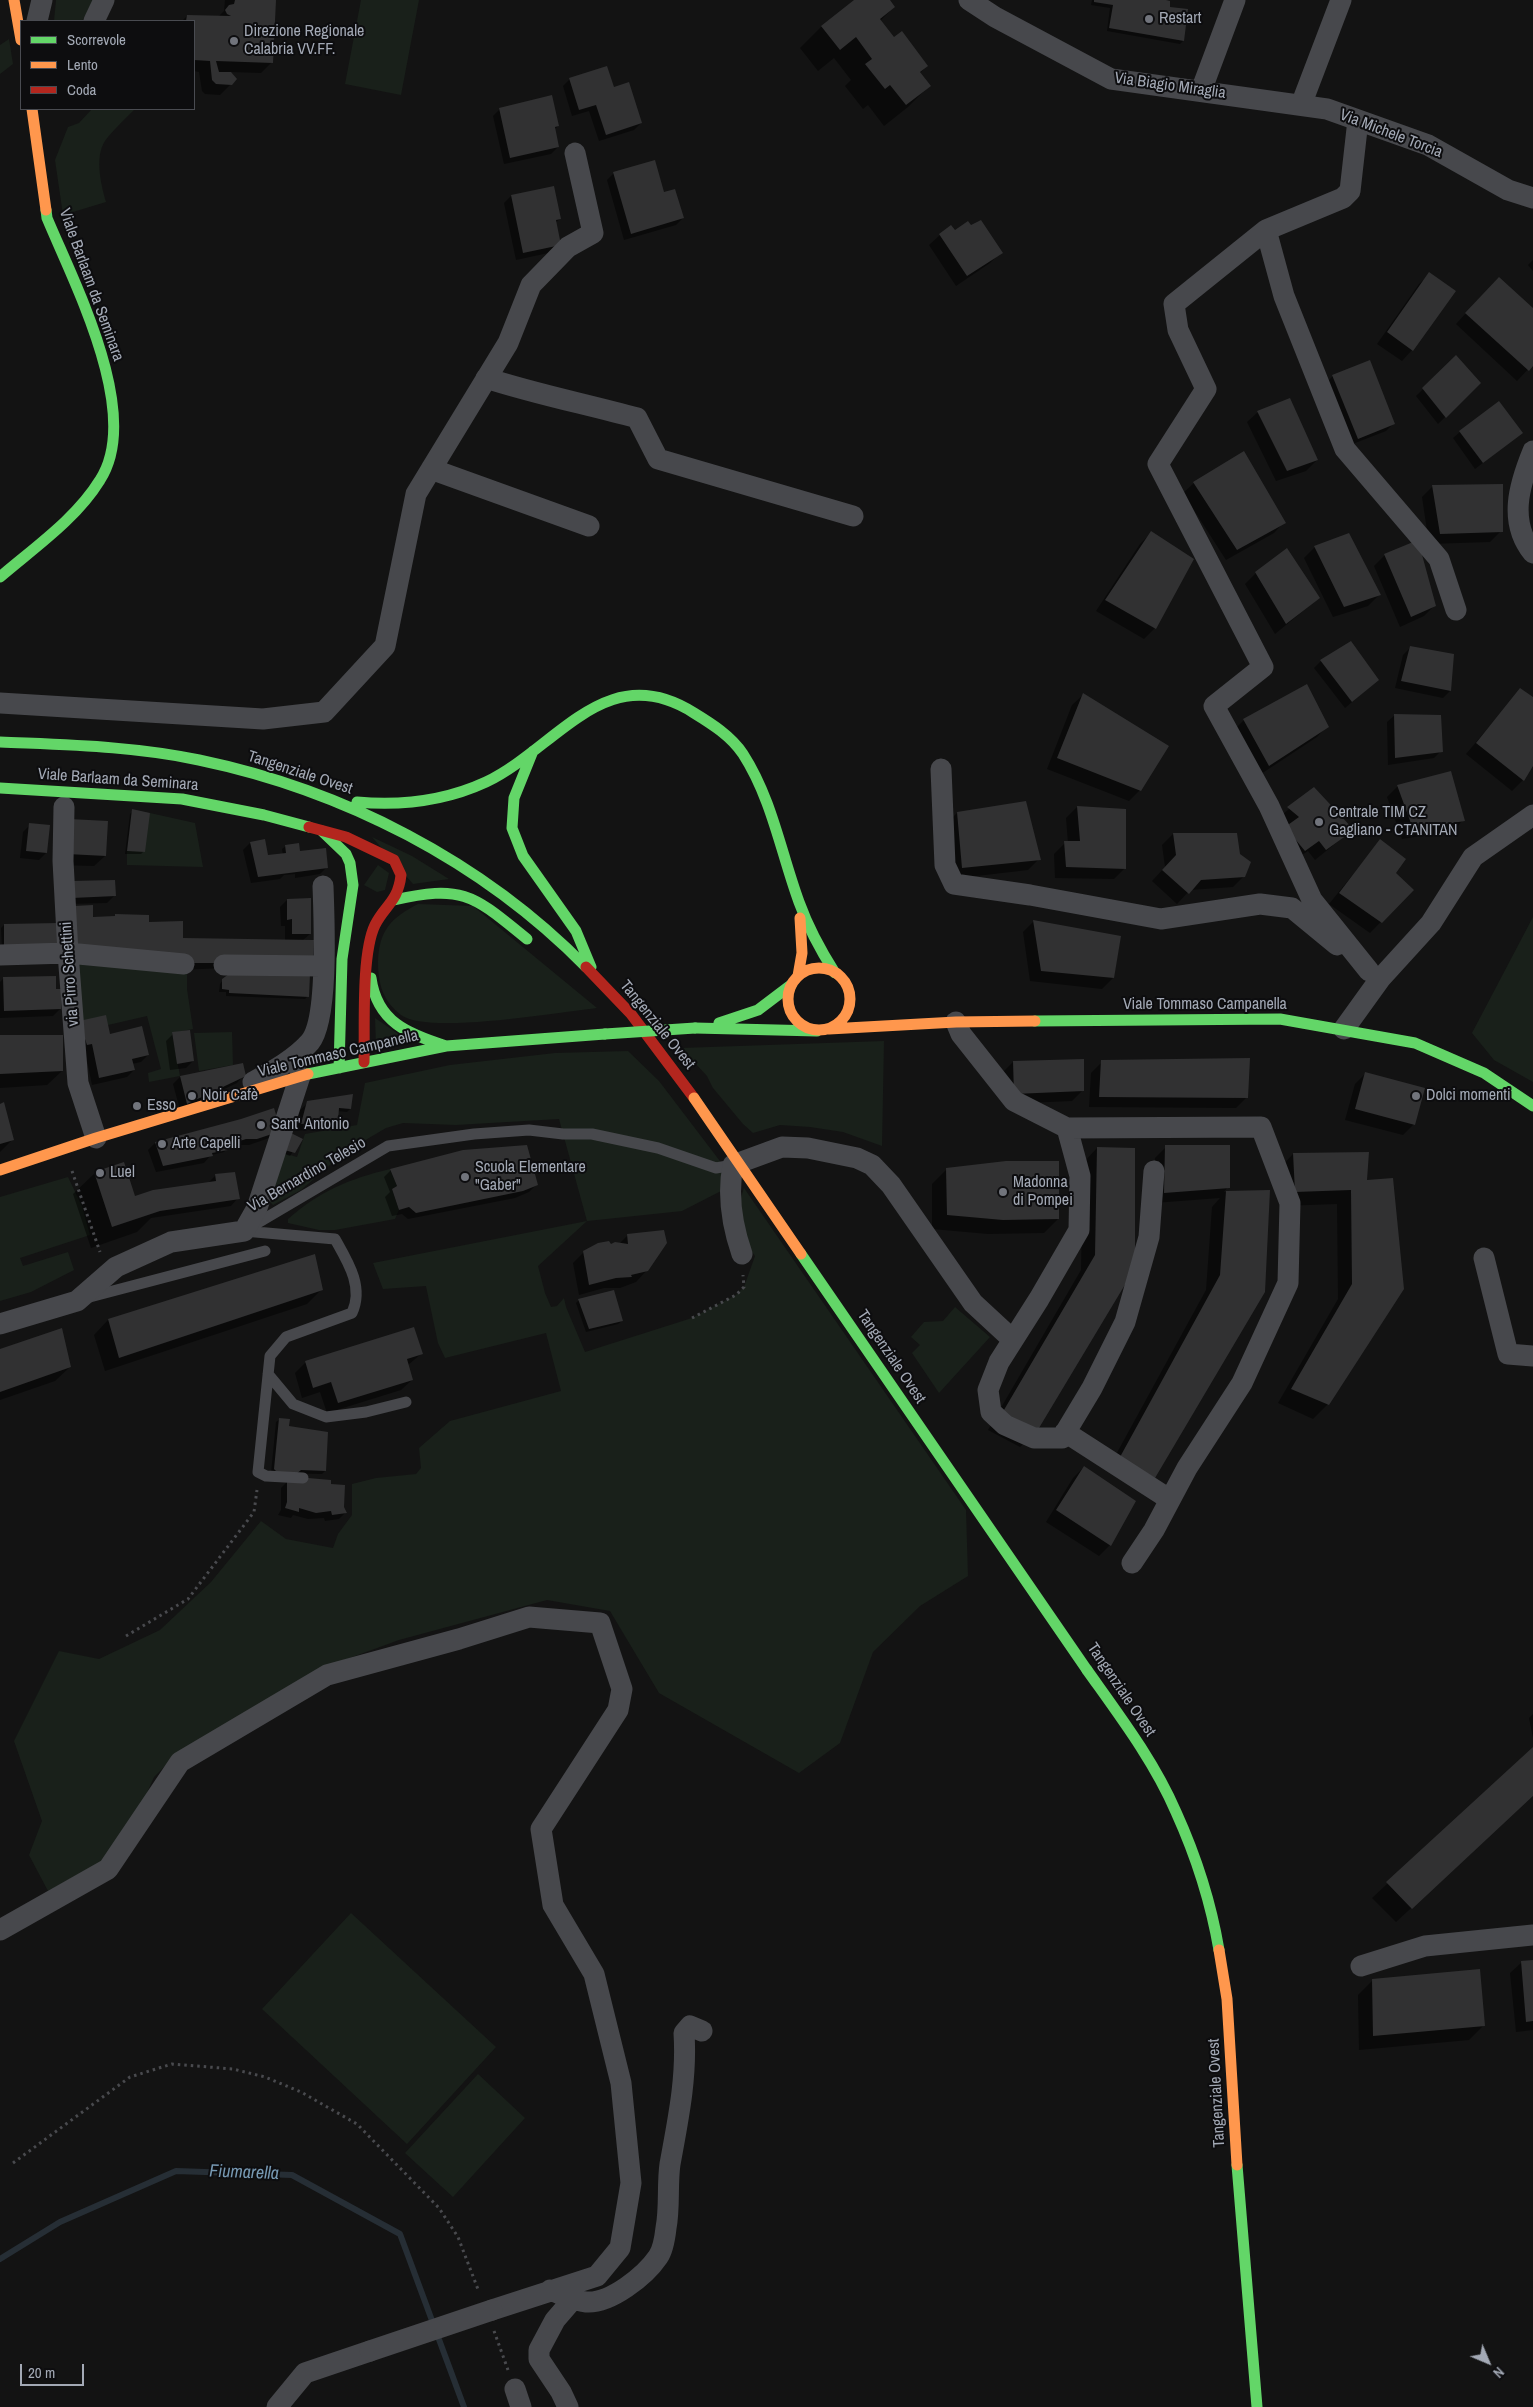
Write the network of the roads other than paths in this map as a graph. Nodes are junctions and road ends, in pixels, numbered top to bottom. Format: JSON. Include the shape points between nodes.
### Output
{"nodes":[{"id":1,"x":14,"y":0,"type":"edge"},
{"id":2,"x":42,"y":0,"type":"edge"},
{"id":3,"x":104,"y":0,"type":"edge"},
{"id":4,"x":969,"y":0,"type":"edge"},
{"id":5,"x":1235,"y":0,"type":"edge"},
{"id":6,"x":1341,"y":0,"type":"edge"},
{"id":7,"x":37,"y":20,"type":"edge"},
{"id":8,"x":94,"y":20,"type":"edge"},
{"id":9,"x":20,"y":34,"type":"edge"},
{"id":10,"x":1201,"y":91,"type":"junction"},
{"id":11,"x":1300,"y":105,"type":"junction"},
{"id":12,"x":32,"y":110,"type":"edge"},
{"id":13,"x":1358,"y":120,"type":"junction"},
{"id":14,"x":575,"y":153,"type":"dead end"},
{"id":15,"x":1533,"y":198,"type":"edge"},
{"id":16,"x":1266,"y":230,"type":"junction"},
{"id":17,"x":486,"y":378,"type":"junction"},
{"id":18,"x":1533,"y":451,"type":"edge"},
{"id":19,"x":431,"y":469,"type":"junction"},
{"id":20,"x":853,"y":516,"type":"dead end"},
{"id":21,"x":589,"y":526,"type":"dead end"},
{"id":22,"x":1533,"y":553,"type":"edge"},
{"id":23,"x":0,"y":577,"type":"edge"},
{"id":24,"x":1456,"y":610,"type":"dead end"},
{"id":25,"x":0,"y":703,"type":"edge"},
{"id":26,"x":0,"y":742,"type":"edge"},
{"id":27,"x":534,"y":750,"type":"junction"},
{"id":28,"x":941,"y":769,"type":"dead end"},
{"id":29,"x":0,"y":788,"type":"edge"},
{"id":30,"x":324,"y":795,"type":"junction"},
{"id":31,"x":64,"y":807,"type":"dead end"},
{"id":32,"x":1533,"y":815,"type":"edge"},
{"id":33,"x":321,"y":830,"type":"junction"},
{"id":34,"x":353,"y":885,"type":"junction"},
{"id":35,"x":323,"y":886,"type":"dead end"},
{"id":36,"x":362,"y":897,"type":"dead end"},
{"id":37,"x":394,"y":900,"type":"junction"},
{"id":38,"x":376,"y":902,"type":"dead end"},
{"id":39,"x":800,"y":904,"type":"junction"},
{"id":40,"x":541,"y":948,"type":"dead end"},
{"id":41,"x":68,"y":954,"type":"junction"},
{"id":42,"x":0,"y":955,"type":"edge"},
{"id":43,"x":559,"y":956,"type":"dead end"},
{"id":44,"x":367,"y":960,"type":"junction"},
{"id":45,"x":184,"y":964,"type":"dead end"},
{"id":46,"x":224,"y":965,"type":"dead end"},
{"id":47,"x":322,"y":966,"type":"junction"},
{"id":48,"x":835,"y":973,"type":"junction"},
{"id":49,"x":594,"y":975,"type":"junction"},
{"id":50,"x":1375,"y":975,"type":"junction"},
{"id":51,"x":795,"y":980,"type":"junction"},
{"id":52,"x":847,"y":987,"type":"junction"},
{"id":53,"x":864,"y":1003,"type":"dead end"},
{"id":54,"x":883,"y":1013,"type":"dead end"},
{"id":55,"x":340,"y":1022,"type":"junction"},
{"id":56,"x":956,"y":1022,"type":"junction"},
{"id":57,"x":918,"y":1025,"type":"junction"},
{"id":58,"x":695,"y":1028,"type":"junction"},
{"id":59,"x":1344,"y":1029,"type":"junction"},
{"id":60,"x":824,"y":1030,"type":"junction"},
{"id":61,"x":326,"y":1044,"type":"dead end"},
{"id":62,"x":446,"y":1046,"type":"junction"},
{"id":63,"x":317,"y":1058,"type":"dead end"},
{"id":64,"x":364,"y":1062,"type":"junction"},
{"id":65,"x":338,"y":1068,"type":"junction"},
{"id":66,"x":300,"y":1076,"type":"junction"},
{"id":67,"x":220,"y":1100,"type":"junction"},
{"id":68,"x":1533,"y":1106,"type":"edge"},
{"id":69,"x":1068,"y":1128,"type":"junction"},
{"id":70,"x":96,"y":1138,"type":"junction"},
{"id":71,"x":732,"y":1165,"type":"junction"},
{"id":72,"x":0,"y":1170,"type":"edge"},
{"id":73,"x":1154,"y":1171,"type":"dead end"},
{"id":74,"x":244,"y":1230,"type":"junction"},
{"id":75,"x":265,"y":1251,"type":"dead end"},
{"id":76,"x":742,"y":1254,"type":"road end"},
{"id":77,"x":1484,"y":1258,"type":"dead end"},
{"id":78,"x":78,"y":1301,"type":"junction"},
{"id":79,"x":0,"y":1324,"type":"edge"},
{"id":80,"x":1012,"y":1340,"type":"junction"},
{"id":81,"x":1533,"y":1356,"type":"edge"},
{"id":82,"x":268,"y":1374,"type":"junction"},
{"id":83,"x":406,"y":1402,"type":"dead end"},
{"id":84,"x":1066,"y":1432,"type":"junction"},
{"id":85,"x":303,"y":1478,"type":"dead end"},
{"id":86,"x":1169,"y":1499,"type":"junction"},
{"id":87,"x":1132,"y":1563,"type":"dead end"},
{"id":88,"x":0,"y":1930,"type":"edge"},
{"id":89,"x":1533,"y":1935,"type":"edge"},
{"id":90,"x":1361,"y":1966,"type":"dead end"},
{"id":91,"x":702,"y":2031,"type":"dead end"},
{"id":92,"x":550,"y":2290,"type":"junction"},
{"id":93,"x":574,"y":2298,"type":"junction"},
{"id":94,"x":288,"y":2402,"type":"edge"},
{"id":95,"x":568,"y":2407,"type":"edge"},
{"id":96,"x":1257,"y":2407,"type":"edge"}],
"edges":[{"from":1,"to":9,"type":"main road"},
{"from":2,"to":7,"type":"street"},
{"from":3,"to":8,"type":"street"},
{"from":4,"to":10,"type":"street","name":"Via Biagio Miraglia","via":[[1111,79]]},
{"from":5,"to":10,"type":"street"},
{"from":6,"to":11,"type":"street"},
{"from":10,"to":11,"type":"street","name":"Via Biagio Miraglia"},
{"from":11,"to":13,"type":"street","name":"Via Michele Torcia","via":[[1327,109]]},
{"from":12,"to":23,"type":"main road","name":"Viale Barlaam da Seminara","via":[[47,218],[97,341],[110,385],[115,424],[109,460],[89,497],[72,516]]},
{"from":13,"to":15,"type":"street","name":"Via Michele Torcia","via":[[1428,145],[1508,190]]},
{"from":13,"to":16,"type":"street","via":[[1350,191],[1343,198]]},
{"from":14,"to":17,"type":"street","via":[[593,233],[568,247],[532,285],[508,343]]},
{"from":16,"to":24,"type":"street","via":[[1284,296],[1345,449],[1439,559]]},
{"from":16,"to":50,"type":"street","via":[[1174,304],[1178,330],[1206,389],[1158,464],[1263,667],[1214,706],[1269,806],[1312,900]]},
{"from":17,"to":19,"type":"street"},
{"from":17,"to":20,"type":"street","via":[[531,393],[556,396],[637,418],[658,459]]},
{"from":18,"to":22,"type":"street","via":[[1516,509],[1524,542]]},
{"from":19,"to":21,"type":"street"},
{"from":19,"to":25,"type":"street","via":[[416,494],[385,646],[324,712],[263,719]]},
{"from":26,"to":30,"type":"main road","name":"Tangenziale Ovest","via":[[128,749],[177,756]]},
{"from":27,"to":30,"type":"main road","via":[[503,773],[435,800],[382,805]]},
{"from":27,"to":39,"type":"main road","via":[[567,722],[601,702],[655,696],[684,706],[726,735],[742,752],[770,809]]},
{"from":27,"to":49,"type":"main road","via":[[514,796],[511,827],[531,867],[576,931]]},
{"from":28,"to":50,"type":"street","via":[[945,865],[954,884],[1161,919],[1260,904],[1292,908]]},
{"from":29,"to":33,"type":"main road","name":"Viale Barlaam da Seminara","via":[[182,799]]},
{"from":30,"to":49,"type":"main road","name":"Tangenziale Ovest","via":[[391,824],[464,867],[515,905]]},
{"from":31,"to":41,"type":"street","name":"via Pirro Schettini"},
{"from":32,"to":50,"type":"street","via":[[1473,856],[1431,923]]},
{"from":33,"to":34,"type":"main road","via":[[346,854]]},
{"from":33,"to":37,"type":"main road","name":"Viale Barlaam da Seminara","via":[[346,837],[394,860],[401,875]]},
{"from":34,"to":36,"type":"main road"},
{"from":34,"to":55,"type":"main road","via":[[342,959]]},
{"from":35,"to":47,"type":"street"},
{"from":37,"to":38,"type":"main road"},
{"from":37,"to":40,"type":"main road","via":[[447,890],[461,893],[477,900]]},
{"from":37,"to":44,"type":"main road","via":[[375,925]]},
{"from":39,"to":48,"type":"main road"},
{"from":39,"to":51,"type":"main road","via":[[802,953]]},
{"from":41,"to":42,"type":"street"},
{"from":41,"to":45,"type":"street"},
{"from":41,"to":70,"type":"street","name":"via Pirro Schettini","via":[[78,1083]]},
{"from":43,"to":49,"type":"main road"},
{"from":44,"to":62,"type":"main road","via":[[375,998],[385,1013],[420,1038]]},
{"from":44,"to":64,"type":"main road"},
{"from":46,"to":47,"type":"street"},
{"from":47,"to":67,"type":"street","via":[[319,1022],[310,1041],[280,1067]]},
{"from":48,"to":51,"type":"main road","via":[[816,968]]},
{"from":48,"to":52,"type":"main road"},
{"from":49,"to":96,"type":"main road","name":"Tangenziale Ovest","bridge":true,"via":[[622,1004],[694,1098],[1135,1739],[1179,1820],[1201,1876],[1216,1933],[1227,1999]]},
{"from":50,"to":59,"type":"street"},
{"from":51,"to":58,"type":"main road","name":"Viale Tommaso Campanella","via":[[768,1006],[732,1020]]},
{"from":51,"to":60,"type":"main road","via":[[788,995],[792,1016],[808,1029]]},
{"from":52,"to":53,"type":"main road"},
{"from":52,"to":60,"type":"main road","via":[[850,997],[845,1015],[838,1024]]},
{"from":54,"to":57,"type":"main road","name":"Viale Tommaso Campanella"},
{"from":55,"to":61,"type":"main road"},
{"from":55,"to":65,"type":"main road"},
{"from":56,"to":57,"type":"main road","name":"Viale Tommaso Campanella"},
{"from":56,"to":59,"type":"main road","name":"Viale Tommaso Campanella","via":[[1280,1019]]},
{"from":56,"to":69,"type":"street","via":[[961,1034],[1014,1101]]},
{"from":57,"to":60,"type":"main road","name":"Viale Tommaso Campanella"},
{"from":58,"to":60,"type":"main road","name":"Viale Tommaso Campanella"},
{"from":58,"to":62,"type":"main road","name":"Viale Tommaso Campanella","bridge":true},
{"from":59,"to":68,"type":"main road","name":"Viale Tommaso Campanella","via":[[1416,1043],[1484,1073]]},
{"from":62,"to":64,"type":"main road","name":"Viale Tommaso Campanella"},
{"from":63,"to":66,"type":"main road"},
{"from":64,"to":65,"type":"main road","name":"Viale Tommaso Campanella"},
{"from":65,"to":66,"type":"main road","name":"Viale Tommaso Campanella"},
{"from":66,"to":67,"type":"main road","name":"Viale Tommaso Campanella"},
{"from":66,"to":74,"type":"street","name":"Via Bernardino Telesio","via":[[258,1208]]},
{"from":67,"to":70,"type":"main road","name":"Viale Tommaso Campanella"},
{"from":69,"to":80,"type":"street","via":[[1080,1176],[1079,1230]]},
{"from":69,"to":86,"type":"street","via":[[1261,1128],[1290,1203],[1288,1283],[1242,1384]]},
{"from":70,"to":72,"type":"main road","name":"Viale Tommaso Campanella"},
{"from":71,"to":74,"type":"lane","name":"Via Bernardino Telesio","via":[[716,1168],[658,1148],[592,1134],[529,1130],[474,1134],[388,1146]]},
{"from":71,"to":76,"type":"street","via":[[729,1184],[734,1229]]},
{"from":71,"to":80,"type":"street","via":[[782,1146],[857,1158],[872,1165],[891,1185],[973,1303]]},
{"from":73,"to":84,"type":"street","via":[[1149,1237],[1125,1322]]},
{"from":74,"to":78,"type":"street","name":"Via Bernardino Telesio","via":[[171,1242],[116,1267]]},
{"from":74,"to":82,"type":"lane","name":"Via Bernardino Telesio","via":[[335,1239],[351,1269],[358,1300],[352,1313],[286,1337],[270,1356]]},
{"from":75,"to":78,"type":"lane"},
{"from":77,"to":81,"type":"street","via":[[1508,1354]]},
{"from":78,"to":79,"type":"street","name":"Via Bernardino Telesio"},
{"from":80,"to":84,"type":"street","via":[[998,1362],[988,1390],[991,1412],[1005,1425],[1034,1438],[1062,1438]]},
{"from":82,"to":83,"type":"lane","via":[[293,1404],[326,1417]]},
{"from":82,"to":85,"type":"lane","name":"Via Bernardino Telesio","via":[[258,1472],[266,1476]]},
{"from":84,"to":86,"type":"street"},
{"from":86,"to":87,"type":"street","via":[[1154,1530]]},
{"from":88,"to":92,"type":"street","via":[[108,1869],[180,1762],[327,1675],[529,1617],[600,1623],[622,1689],[618,1710],[541,1829],[553,1904],[594,1974],[621,2083],[631,2183],[620,2248],[597,2276]]},
{"from":89,"to":90,"type":"street","via":[[1425,1946]]},
{"from":91,"to":93,"type":"street","via":[[690,2026],[684,2032],[681,2111],[670,2166],[666,2227],[659,2256],[615,2295],[600,2301],[586,2302]]},
{"from":92,"to":93,"type":"street"},
{"from":92,"to":94,"type":"street","bridge":true,"via":[[305,2373]]},
{"from":93,"to":95,"type":"street","via":[[555,2320],[539,2350],[539,2359]]}]}
